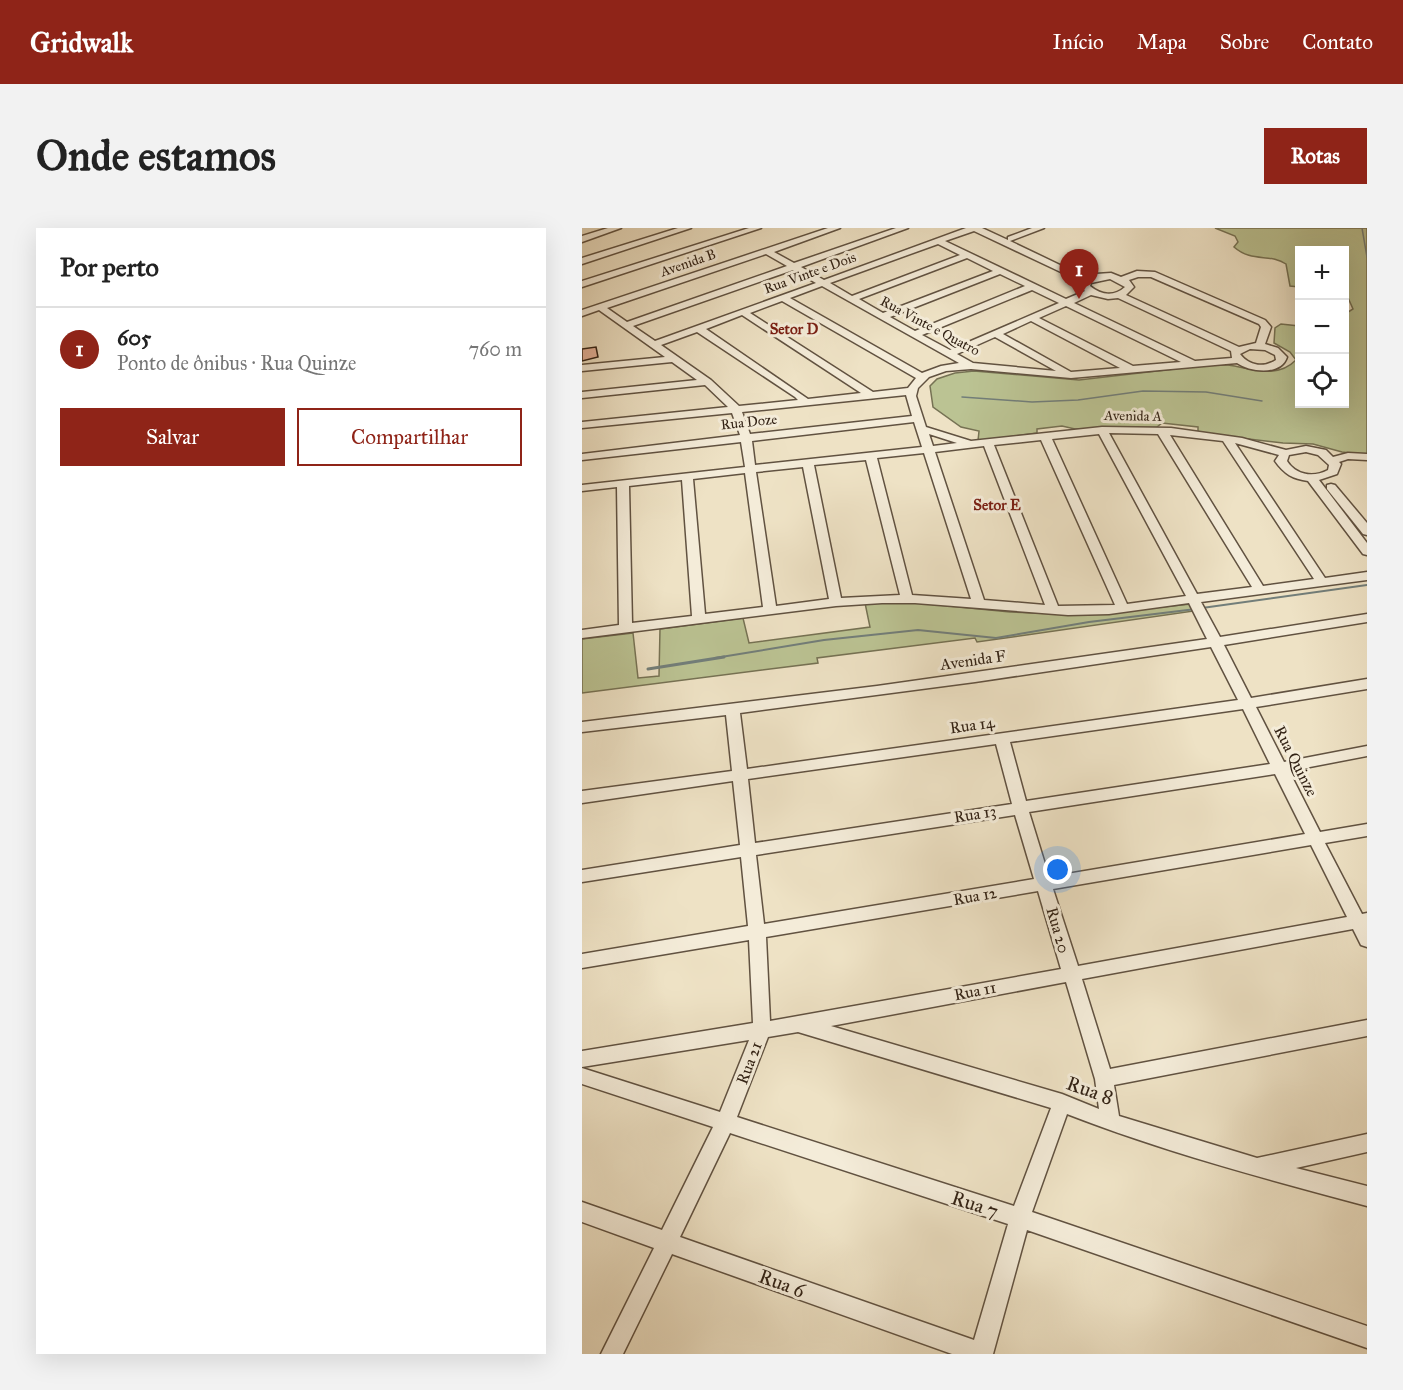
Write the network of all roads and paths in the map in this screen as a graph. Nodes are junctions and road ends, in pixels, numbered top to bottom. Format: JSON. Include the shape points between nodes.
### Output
{"nodes":[{"id":1,"x":617,"y":228,"type":"edge"},
{"id":2,"x":687,"y":228,"type":"edge"},
{"id":3,"x":724,"y":228,"type":"edge"},
{"id":4,"x":757,"y":228,"type":"edge"},
{"id":5,"x":824,"y":228,"type":"edge"},
{"id":6,"x":836,"y":228,"type":"edge"},
{"id":7,"x":904,"y":228,"type":"edge"},
{"id":8,"x":975,"y":228,"type":"edge"},
{"id":9,"x":987,"y":228,"type":"edge"},
{"id":10,"x":1040,"y":228,"type":"edge"},
{"id":11,"x":736,"y":235,"type":"junction"},
{"id":12,"x":582,"y":239,"type":"edge"},
{"id":13,"x":1011,"y":239,"type":"junction"},
{"id":14,"x":938,"y":241,"type":"junction"},
{"id":15,"x":766,"y":251,"type":"junction"},
{"id":16,"x":967,"y":255,"type":"junction"},
{"id":17,"x":582,"y":261,"type":"edge"},
{"id":18,"x":794,"y":266,"type":"junction"},
{"id":19,"x":663,"y":270,"type":"junction"},
{"id":20,"x":1000,"y":271,"type":"junction"},
{"id":21,"x":1096,"y":277,"type":"junction"},
{"id":22,"x":1123,"y":279,"type":"junction"},
{"id":23,"x":1087,"y":281,"type":"junction"},
{"id":24,"x":822,"y":282,"type":"junction"},
{"id":25,"x":582,"y":284,"type":"edge"},
{"id":26,"x":1034,"y":286,"type":"junction"},
{"id":27,"x":1091,"y":292,"type":"junction"},
{"id":28,"x":1123,"y":293,"type":"junction"},
{"id":29,"x":783,"y":297,"type":"junction"},
{"id":30,"x":852,"y":298,"type":"junction"},
{"id":31,"x":1068,"y":302,"type":"junction"},
{"id":32,"x":600,"y":307,"type":"junction"},
{"id":33,"x":582,"y":308,"type":"edge"},
{"id":34,"x":743,"y":312,"type":"junction"},
{"id":35,"x":582,"y":313,"type":"edge"},
{"id":36,"x":883,"y":316,"type":"junction"},
{"id":37,"x":1032,"y":318,"type":"junction"},
{"id":38,"x":626,"y":325,"type":"junction"},
{"id":39,"x":698,"y":328,"type":"junction"},
{"id":40,"x":916,"y":334,"type":"junction"},
{"id":41,"x":996,"y":334,"type":"junction"},
{"id":42,"x":655,"y":344,"type":"junction"},
{"id":43,"x":1260,"y":346,"type":"junction"},
{"id":44,"x":951,"y":353,"type":"junction"},
{"id":45,"x":1239,"y":353,"type":"junction"},
{"id":46,"x":675,"y":359,"type":"junction"},
{"id":47,"x":1191,"y":363,"type":"junction"},
{"id":48,"x":971,"y":366,"type":"junction"},
{"id":49,"x":582,"y":368,"type":"edge"},
{"id":50,"x":1130,"y":369,"type":"junction"},
{"id":51,"x":1071,"y":375,"type":"junction"},
{"id":52,"x":923,"y":378,"type":"junction"},
{"id":53,"x":707,"y":382,"type":"junction"},
{"id":54,"x":912,"y":391,"type":"junction"},
{"id":55,"x":869,"y":394,"type":"junction"},
{"id":56,"x":582,"y":395,"type":"edge"},
{"id":57,"x":804,"y":400,"type":"junction"},
{"id":58,"x":735,"y":408,"type":"junction"},
{"id":59,"x":921,"y":424,"type":"junction"},
{"id":60,"x":582,"y":425,"type":"edge"},
{"id":61,"x":1102,"y":430,"type":"junction"},
{"id":62,"x":1162,"y":431,"type":"junction"},
{"id":63,"x":1045,"y":436,"type":"junction"},
{"id":64,"x":746,"y":437,"type":"junction"},
{"id":65,"x":1228,"y":440,"type":"junction"},
{"id":66,"x":983,"y":444,"type":"junction"},
{"id":67,"x":930,"y":450,"type":"junction"},
{"id":68,"x":1286,"y":453,"type":"junction"},
{"id":69,"x":582,"y":456,"type":"edge"},
{"id":70,"x":871,"y":456,"type":"junction"},
{"id":71,"x":1367,"y":457,"type":"edge"},
{"id":72,"x":1333,"y":460,"type":"junction"},
{"id":73,"x":808,"y":463,"type":"junction"},
{"id":74,"x":751,"y":470,"type":"junction"},
{"id":75,"x":687,"y":476,"type":"junction"},
{"id":76,"x":1317,"y":477,"type":"junction"},
{"id":77,"x":623,"y":484,"type":"junction"},
{"id":78,"x":582,"y":488,"type":"edge"},
{"id":79,"x":1367,"y":531,"type":"edge"},
{"id":80,"x":1367,"y":551,"type":"edge"},
{"id":81,"x":1367,"y":576,"type":"edge"},
{"id":82,"x":1322,"y":582,"type":"junction"},
{"id":83,"x":1259,"y":589,"type":"junction"},
{"id":84,"x":907,"y":599,"type":"junction"},
{"id":85,"x":836,"y":602,"type":"junction"},
{"id":86,"x":979,"y":605,"type":"junction"},
{"id":87,"x":1196,"y":605,"type":"junction"},
{"id":88,"x":1123,"y":608,"type":"junction"},
{"id":89,"x":770,"y":610,"type":"junction"},
{"id":90,"x":1053,"y":610,"type":"junction"},
{"id":91,"x":699,"y":618,"type":"junction"},
{"id":92,"x":1367,"y":618,"type":"edge"},
{"id":93,"x":626,"y":627,"type":"junction"},
{"id":94,"x":582,"y":634,"type":"edge"},
{"id":95,"x":1216,"y":644,"type":"junction"},
{"id":96,"x":1367,"y":684,"type":"edge"},
{"id":97,"x":1246,"y":704,"type":"junction"},
{"id":98,"x":733,"y":710,"type":"junction"},
{"id":99,"x":582,"y":727,"type":"edge"},
{"id":100,"x":1002,"y":739,"type":"junction"},
{"id":101,"x":1367,"y":751,"type":"edge"},
{"id":102,"x":1279,"y":768,"type":"junction"},
{"id":103,"x":740,"y":776,"type":"junction"},
{"id":104,"x":582,"y":797,"type":"edge"},
{"id":105,"x":1020,"y":807,"type":"junction"},
{"id":106,"x":1367,"y":830,"type":"edge"},
{"id":107,"x":1315,"y":839,"type":"junction"},
{"id":108,"x":748,"y":850,"type":"junction"},
{"id":109,"x":582,"y":876,"type":"edge"},
{"id":110,"x":1044,"y":884,"type":"junction"},
{"id":111,"x":1362,"y":921,"type":"edge"},
{"id":112,"x":757,"y":933,"type":"junction"},
{"id":113,"x":1367,"y":940,"type":"edge"},
{"id":114,"x":582,"y":961,"type":"edge"},
{"id":115,"x":1070,"y":973,"type":"junction"},
{"id":116,"x":798,"y":1024,"type":"junction"},
{"id":117,"x":1367,"y":1028,"type":"edge"},
{"id":118,"x":762,"y":1029,"type":"junction"},
{"id":119,"x":582,"y":1059,"type":"edge"},
{"id":120,"x":582,"y":1076,"type":"edge"},
{"id":121,"x":1104,"y":1079,"type":"junction"},
{"id":122,"x":1062,"y":1103,"type":"junction"},
{"id":123,"x":726,"y":1122,"type":"junction"},
{"id":124,"x":1111,"y":1122,"type":"junction"},
{"id":125,"x":1367,"y":1143,"type":"edge"},
{"id":126,"x":1256,"y":1167,"type":"junction"},
{"id":127,"x":1367,"y":1196,"type":"edge"},
{"id":128,"x":582,"y":1212,"type":"edge"},
{"id":129,"x":1020,"y":1218,"type":"junction"},
{"id":130,"x":667,"y":1241,"type":"junction"},
{"id":131,"x":1367,"y":1337,"type":"edge"},
{"id":132,"x":612,"y":1354,"type":"edge"},
{"id":133,"x":981,"y":1354,"type":"edge"}],
"edges":[{"from":1,"to":12,"type":"street"},
{"from":2,"to":17,"type":"street"},
{"from":3,"to":11,"type":"street","name":"Avenida B"},
{"from":4,"to":11,"type":"street"},
{"from":5,"to":19,"type":"street","name":"Avenida B"},
{"from":6,"to":15,"type":"street","name":"Avenida B"},
{"from":7,"to":18,"type":"street"},
{"from":8,"to":14,"type":"street","name":"Rua Vinte e Dois"},
{"from":8,"to":23,"type":"street"},
{"from":9,"to":13,"type":"street"},
{"from":10,"to":13,"type":"street"},
{"from":11,"to":19,"type":"street"},
{"from":13,"to":21,"type":"street"},
{"from":14,"to":16,"type":"street"},
{"from":14,"to":24,"type":"street","name":"Rua Vinte e Dois"},
{"from":15,"to":18,"type":"street","name":"Rua Vinte e Quatro"},
{"from":15,"to":32,"type":"street","name":"Avenida B"},
{"from":16,"to":20,"type":"street"},
{"from":16,"to":30,"type":"street"},
{"from":18,"to":24,"type":"street","name":"Rua Vinte e Quatro"},
{"from":18,"to":38,"type":"street"},
{"from":19,"to":25,"type":"street"},
{"from":19,"to":33,"type":"street","name":"Avenida B"},
{"from":20,"to":26,"type":"street"},
{"from":20,"to":36,"type":"street"},
{"from":21,"to":22,"type":"street"},
{"from":21,"to":23,"type":"street"},
{"from":22,"to":28,"type":"street","via":[[1129,284]]},
{"from":22,"to":43,"type":"street","via":[[1152,274],[1262,322],[1266,327]]},
{"from":23,"to":27,"type":"street","via":[[1085,287]]},
{"from":24,"to":29,"type":"street","name":"Rua Vinte e Dois"},
{"from":24,"to":30,"type":"street","name":"Rua Vinte e Quatro"},
{"from":26,"to":31,"type":"street"},
{"from":26,"to":40,"type":"street"},
{"from":27,"to":28,"type":"street","via":[[1104,296]]},
{"from":27,"to":31,"type":"street"},
{"from":28,"to":45,"type":"street"},
{"from":29,"to":34,"type":"street","name":"Rua Vinte e Dois"},
{"from":29,"to":52,"type":"street"},
{"from":30,"to":36,"type":"street","name":"Rua Vinte e Quatro"},
{"from":31,"to":37,"type":"street"},
{"from":31,"to":47,"type":"street"},
{"from":32,"to":35,"type":"street","name":"Avenida B"},
{"from":32,"to":38,"type":"street"},
{"from":34,"to":39,"type":"street","name":"Rua Vinte e Dois"},
{"from":34,"to":55,"type":"street"},
{"from":36,"to":40,"type":"street","name":"Rua Vinte e Quatro"},
{"from":37,"to":41,"type":"street"},
{"from":37,"to":50,"type":"street"},
{"from":38,"to":42,"type":"street"},
{"from":39,"to":42,"type":"street","name":"Rua Vinte e Dois"},
{"from":39,"to":57,"type":"street"},
{"from":40,"to":44,"type":"street","name":"Rua Vinte e Quatro"},
{"from":41,"to":44,"type":"street"},
{"from":41,"to":51,"type":"street"},
{"from":42,"to":46,"type":"street"},
{"from":43,"to":45,"type":"street","name":"Rua Vinte e Quatro"},
{"from":43,"to":45,"type":"street","via":[[1279,353],[1281,361],[1266,368],[1250,366]]},
{"from":44,"to":48,"type":"street","name":"Rua Vinte e Quatro"},
{"from":45,"to":47,"type":"street","name":"Rua Vinte e Quatro"},
{"from":46,"to":49,"type":"street"},
{"from":46,"to":53,"type":"street"},
{"from":47,"to":50,"type":"street","name":"Rua Vinte e Quatro"},
{"from":48,"to":51,"type":"street","name":"Rua Vinte e Quatro"},
{"from":48,"to":52,"type":"street","via":[[955,366]]},
{"from":50,"to":51,"type":"street","name":"Rua Vinte e Quatro"},
{"from":52,"to":54,"type":"street"},
{"from":53,"to":56,"type":"street"},
{"from":53,"to":58,"type":"street"},
{"from":54,"to":55,"type":"street"},
{"from":54,"to":59,"type":"street"},
{"from":55,"to":57,"type":"street"},
{"from":57,"to":58,"type":"street"},
{"from":58,"to":60,"type":"street"},
{"from":58,"to":64,"type":"street"},
{"from":59,"to":64,"type":"street","name":"Rua Doze"},
{"from":59,"to":66,"type":"street","name":"Avenida A"},
{"from":59,"to":67,"type":"street"},
{"from":61,"to":62,"type":"street","name":"Avenida A"},
{"from":61,"to":63,"type":"street","name":"Avenida A"},
{"from":61,"to":87,"type":"street","name":"Rua Quinze"},
{"from":62,"to":65,"type":"street","name":"Avenida A"},
{"from":62,"to":83,"type":"street"},
{"from":63,"to":66,"type":"street","name":"Avenida A"},
{"from":63,"to":88,"type":"street"},
{"from":64,"to":69,"type":"street","name":"Rua Doze"},
{"from":64,"to":74,"type":"street"},
{"from":65,"to":68,"type":"street","name":"Avenida A"},
{"from":65,"to":82,"type":"street"},
{"from":66,"to":67,"type":"street","name":"Avenida A"},
{"from":66,"to":90,"type":"street"},
{"from":67,"to":70,"type":"street","name":"Avenida A"},
{"from":67,"to":86,"type":"street"},
{"from":68,"to":72,"type":"street","name":"Avenida A","via":[[1314,450]]},
{"from":68,"to":76,"type":"street","via":[[1281,461],[1288,470]]},
{"from":70,"to":73,"type":"street","name":"Avenida A"},
{"from":70,"to":84,"type":"street"},
{"from":71,"to":72,"type":"street"},
{"from":72,"to":76,"type":"street","via":[[1335,468]]},
{"from":73,"to":74,"type":"street","name":"Avenida A"},
{"from":73,"to":85,"type":"street"},
{"from":74,"to":75,"type":"street","name":"Avenida A"},
{"from":74,"to":89,"type":"street"},
{"from":75,"to":77,"type":"street","name":"Avenida A"},
{"from":75,"to":91,"type":"street"},
{"from":76,"to":79,"type":"street"},
{"from":76,"to":80,"type":"street"},
{"from":77,"to":78,"type":"street","name":"Avenida A"},
{"from":77,"to":93,"type":"street"},
{"from":81,"to":82,"type":"street"},
{"from":82,"to":83,"type":"street"},
{"from":83,"to":87,"type":"street"},
{"from":84,"to":85,"type":"street"},
{"from":84,"to":86,"type":"street"},
{"from":85,"to":89,"type":"street"},
{"from":86,"to":90,"type":"street"},
{"from":87,"to":88,"type":"street"},
{"from":87,"to":95,"type":"street","name":"Rua Quinze"},
{"from":88,"to":90,"type":"street"},
{"from":89,"to":91,"type":"street"},
{"from":91,"to":93,"type":"street"},
{"from":92,"to":95,"type":"street","name":"Avenida F"},
{"from":93,"to":94,"type":"street"},
{"from":95,"to":97,"type":"street","name":"Rua Quinze"},
{"from":95,"to":98,"type":"street","name":"Avenida F"},
{"from":96,"to":97,"type":"street","name":"Rua 14"},
{"from":97,"to":100,"type":"street","name":"Rua 14"},
{"from":97,"to":102,"type":"street","name":"Rua Quinze"},
{"from":98,"to":99,"type":"street","name":"Avenida F"},
{"from":98,"to":103,"type":"street","name":"Rua 21"},
{"from":100,"to":103,"type":"street","name":"Rua 14"},
{"from":100,"to":105,"type":"street","name":"Rua 20"},
{"from":101,"to":102,"type":"street","name":"Rua 13"},
{"from":102,"to":105,"type":"street","name":"Rua 13"},
{"from":102,"to":107,"type":"street","name":"Rua Quinze"},
{"from":103,"to":104,"type":"street","name":"Rua 14"},
{"from":103,"to":108,"type":"street","name":"Rua 21"},
{"from":105,"to":108,"type":"street","name":"Rua 13"},
{"from":105,"to":110,"type":"street","name":"Rua 20"},
{"from":106,"to":107,"type":"street","name":"Rua 12"},
{"from":107,"to":110,"type":"street","name":"Rua 12"},
{"from":107,"to":111,"type":"street","name":"Rua Quinze"},
{"from":108,"to":109,"type":"street","name":"Rua 13"},
{"from":108,"to":112,"type":"street","name":"Rua 21"},
{"from":110,"to":112,"type":"street","name":"Rua 12"},
{"from":110,"to":115,"type":"street","name":"Rua 20"},
{"from":111,"to":113,"type":"street","name":"Rua Quinze"},
{"from":111,"to":115,"type":"street","name":"Rua 11"},
{"from":112,"to":114,"type":"street","name":"Rua 12"},
{"from":112,"to":118,"type":"street","name":"Rua 21"},
{"from":115,"to":116,"type":"street","name":"Rua 11"},
{"from":115,"to":121,"type":"street","name":"Rua 20"},
{"from":116,"to":118,"type":"street","name":"Rua 11"},
{"from":116,"to":122,"type":"street","name":"Rua 8"},
{"from":117,"to":121,"type":"street"},
{"from":118,"to":119,"type":"street","name":"Rua 11"},
{"from":118,"to":123,"type":"street","name":"Rua 21"},
{"from":120,"to":123,"type":"street","name":"Rua 7"},
{"from":121,"to":124,"type":"street","name":"Rua 20"},
{"from":122,"to":124,"type":"street","name":"Rua 8"},
{"from":122,"to":129,"type":"street"},
{"from":123,"to":129,"type":"street","name":"Rua 7"},
{"from":123,"to":130,"type":"street","name":"Rua 21"},
{"from":124,"to":126,"type":"street","name":"Rua 8"},
{"from":125,"to":126,"type":"street"},
{"from":126,"to":127,"type":"street","name":"Rua 8"},
{"from":128,"to":130,"type":"street","name":"Rua 6"},
{"from":129,"to":131,"type":"street","name":"Rua 7"},
{"from":129,"to":133,"type":"street"},
{"from":130,"to":132,"type":"street","name":"Rua 21"},
{"from":130,"to":133,"type":"street","name":"Rua 6"}]}
